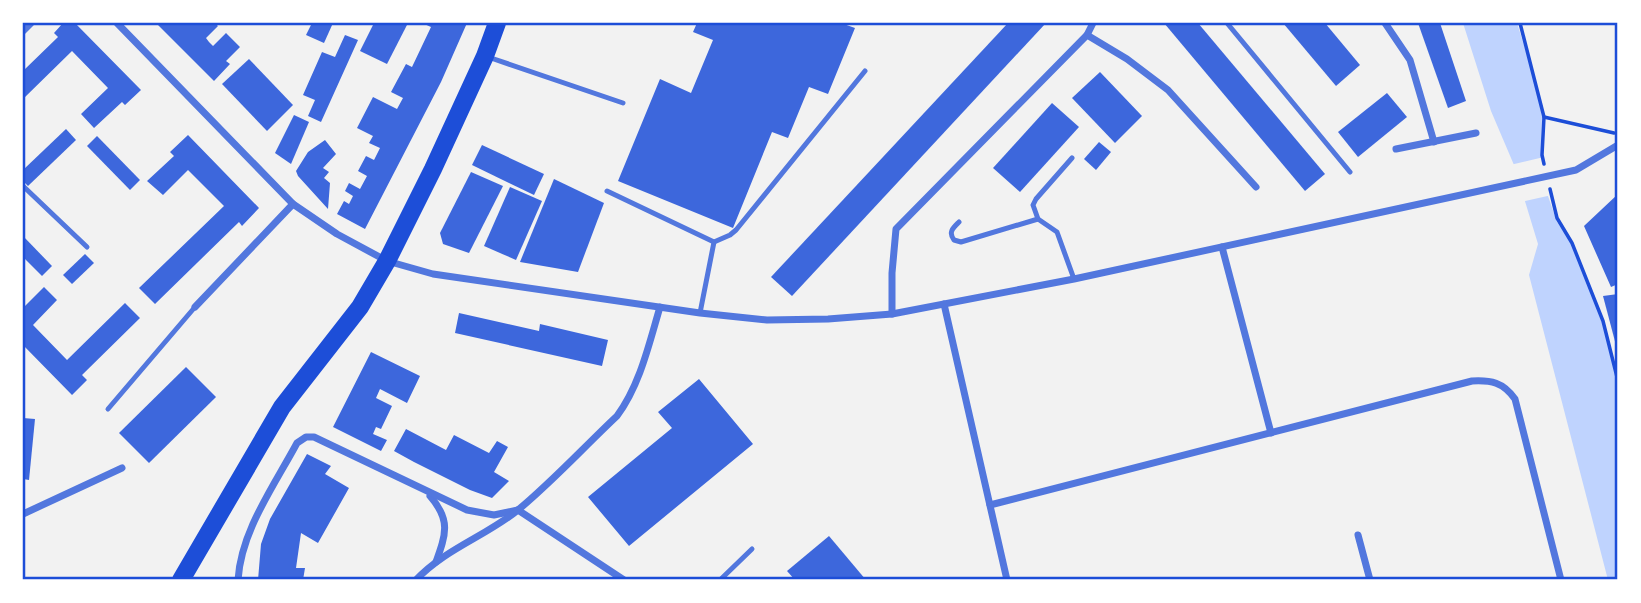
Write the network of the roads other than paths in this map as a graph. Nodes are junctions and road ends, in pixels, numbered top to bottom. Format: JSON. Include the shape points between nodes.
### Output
{"nodes":[{"id":1,"x":31,"y":23,"type":"edge"},
{"id":2,"x":117,"y":23,"type":"edge"},
{"id":3,"x":498,"y":23,"type":"edge"},
{"id":4,"x":1093,"y":23,"type":"edge"},
{"id":5,"x":1227,"y":23,"type":"edge"},
{"id":6,"x":1385,"y":23,"type":"edge"},
{"id":7,"x":23,"y":31,"type":"edge"},
{"id":8,"x":1087,"y":34,"type":"junction"},
{"id":9,"x":485,"y":56,"type":"junction"},
{"id":10,"x":865,"y":71,"type":"dead end"},
{"id":11,"x":623,"y":103,"type":"dead end"},
{"id":12,"x":1476,"y":134,"type":"dead end"},
{"id":13,"x":1434,"y":142,"type":"junction"},
{"id":14,"x":1618,"y":145,"type":"edge"},
{"id":15,"x":1396,"y":149,"type":"dead end"},
{"id":16,"x":1072,"y":158,"type":"dead end"},
{"id":17,"x":1350,"y":172,"type":"dead end"},
{"id":18,"x":23,"y":186,"type":"edge"},
{"id":19,"x":1256,"y":187,"type":"dead end"},
{"id":20,"x":607,"y":191,"type":"dead end"},
{"id":21,"x":293,"y":204,"type":"junction"},
{"id":22,"x":1038,"y":219,"type":"junction"},
{"id":23,"x":959,"y":222,"type":"dead end"},
{"id":24,"x":714,"y":242,"type":"junction"},
{"id":25,"x":87,"y":247,"type":"dead end"},
{"id":26,"x":1222,"y":247,"type":"junction"},
{"id":27,"x":387,"y":261,"type":"junction"},
{"id":28,"x":1074,"y":279,"type":"junction"},
{"id":29,"x":944,"y":304,"type":"junction"},
{"id":30,"x":195,"y":307,"type":"joint"},
{"id":31,"x":660,"y":307,"type":"junction"},
{"id":32,"x":700,"y":313,"type":"junction"},
{"id":33,"x":892,"y":314,"type":"junction"},
{"id":34,"x":108,"y":409,"type":"dead end"},
{"id":35,"x":1271,"y":433,"type":"junction"},
{"id":36,"x":122,"y":467,"type":"dead end"},
{"id":37,"x":427,"y":493,"type":"junction"},
{"id":38,"x":990,"y":505,"type":"junction"},
{"id":39,"x":518,"y":510,"type":"junction"},
{"id":40,"x":23,"y":513,"type":"edge"},
{"id":41,"x":1359,"y":535,"type":"dead end"},
{"id":42,"x":752,"y":549,"type":"dead end"},
{"id":43,"x":435,"y":563,"type":"junction"},
{"id":44,"x":237,"y":579,"type":"edge"},
{"id":45,"x":181,"y":580,"type":"edge"},
{"id":46,"x":416,"y":580,"type":"edge"},
{"id":47,"x":624,"y":580,"type":"edge"},
{"id":48,"x":720,"y":580,"type":"edge"},
{"id":49,"x":1007,"y":580,"type":"edge"},
{"id":50,"x":1370,"y":580,"type":"edge"},
{"id":51,"x":1562,"y":580,"type":"edge"}],
"edges":[{"from":1,"to":7,"type":"street"},
{"from":2,"to":21,"type":"street"},
{"from":3,"to":9,"type":"main road"},
{"from":4,"to":8,"type":"street"},
{"from":5,"to":17,"type":"lane"},
{"from":6,"to":13,"type":"street","via":[[1410,60]]},
{"from":8,"to":19,"type":"street","via":[[1168,90]]},
{"from":8,"to":33,"type":"street","via":[[896,229]]},
{"from":9,"to":11,"type":"lane"},
{"from":9,"to":27,"type":"main road"},
{"from":10,"to":24,"type":"lane","via":[[736,230]]},
{"from":12,"to":13,"type":"street"},
{"from":13,"to":15,"type":"street"},
{"from":14,"to":26,"type":"street","via":[[1576,170]]},
{"from":16,"to":22,"type":"lane","via":[[1036,198],[1033,205]]},
{"from":18,"to":25,"type":"lane"},
{"from":20,"to":24,"type":"lane"},
{"from":21,"to":27,"type":"street"},
{"from":21,"to":30,"type":"street"},
{"from":22,"to":23,"type":"lane","via":[[961,242],[951,236]]},
{"from":22,"to":28,"type":"lane","via":[[1057,232]]},
{"from":24,"to":32,"type":"lane"},
{"from":26,"to":28,"type":"street"},
{"from":26,"to":35,"type":"street"},
{"from":27,"to":31,"type":"street","via":[[432,274]]},
{"from":27,"to":45,"type":"main road","via":[[360,307],[282,407]]},
{"from":28,"to":29,"type":"street"},
{"from":29,"to":33,"type":"street"},
{"from":29,"to":38,"type":"street"},
{"from":30,"to":34,"type":"lane"},
{"from":31,"to":32,"type":"street"},
{"from":31,"to":39,"type":"street","via":[[628,401]]},
{"from":32,"to":33,"type":"street","via":[[767,320]]},
{"from":35,"to":38,"type":"street"},
{"from":35,"to":51,"type":"street","via":[[1472,381],[1495,381],[1510,392],[1519,409]]},
{"from":36,"to":40,"type":"street"},
{"from":37,"to":39,"type":"street","via":[[482,514]]},
{"from":37,"to":43,"type":"street","via":[[445,523]]},
{"from":37,"to":44,"type":"street","via":[[314,437],[302,439],[246,540]]},
{"from":38,"to":49,"type":"street"},
{"from":39,"to":43,"type":"street"},
{"from":39,"to":47,"type":"street"},
{"from":41,"to":50,"type":"street"},
{"from":42,"to":48,"type":"lane"},
{"from":43,"to":46,"type":"street"}]}
